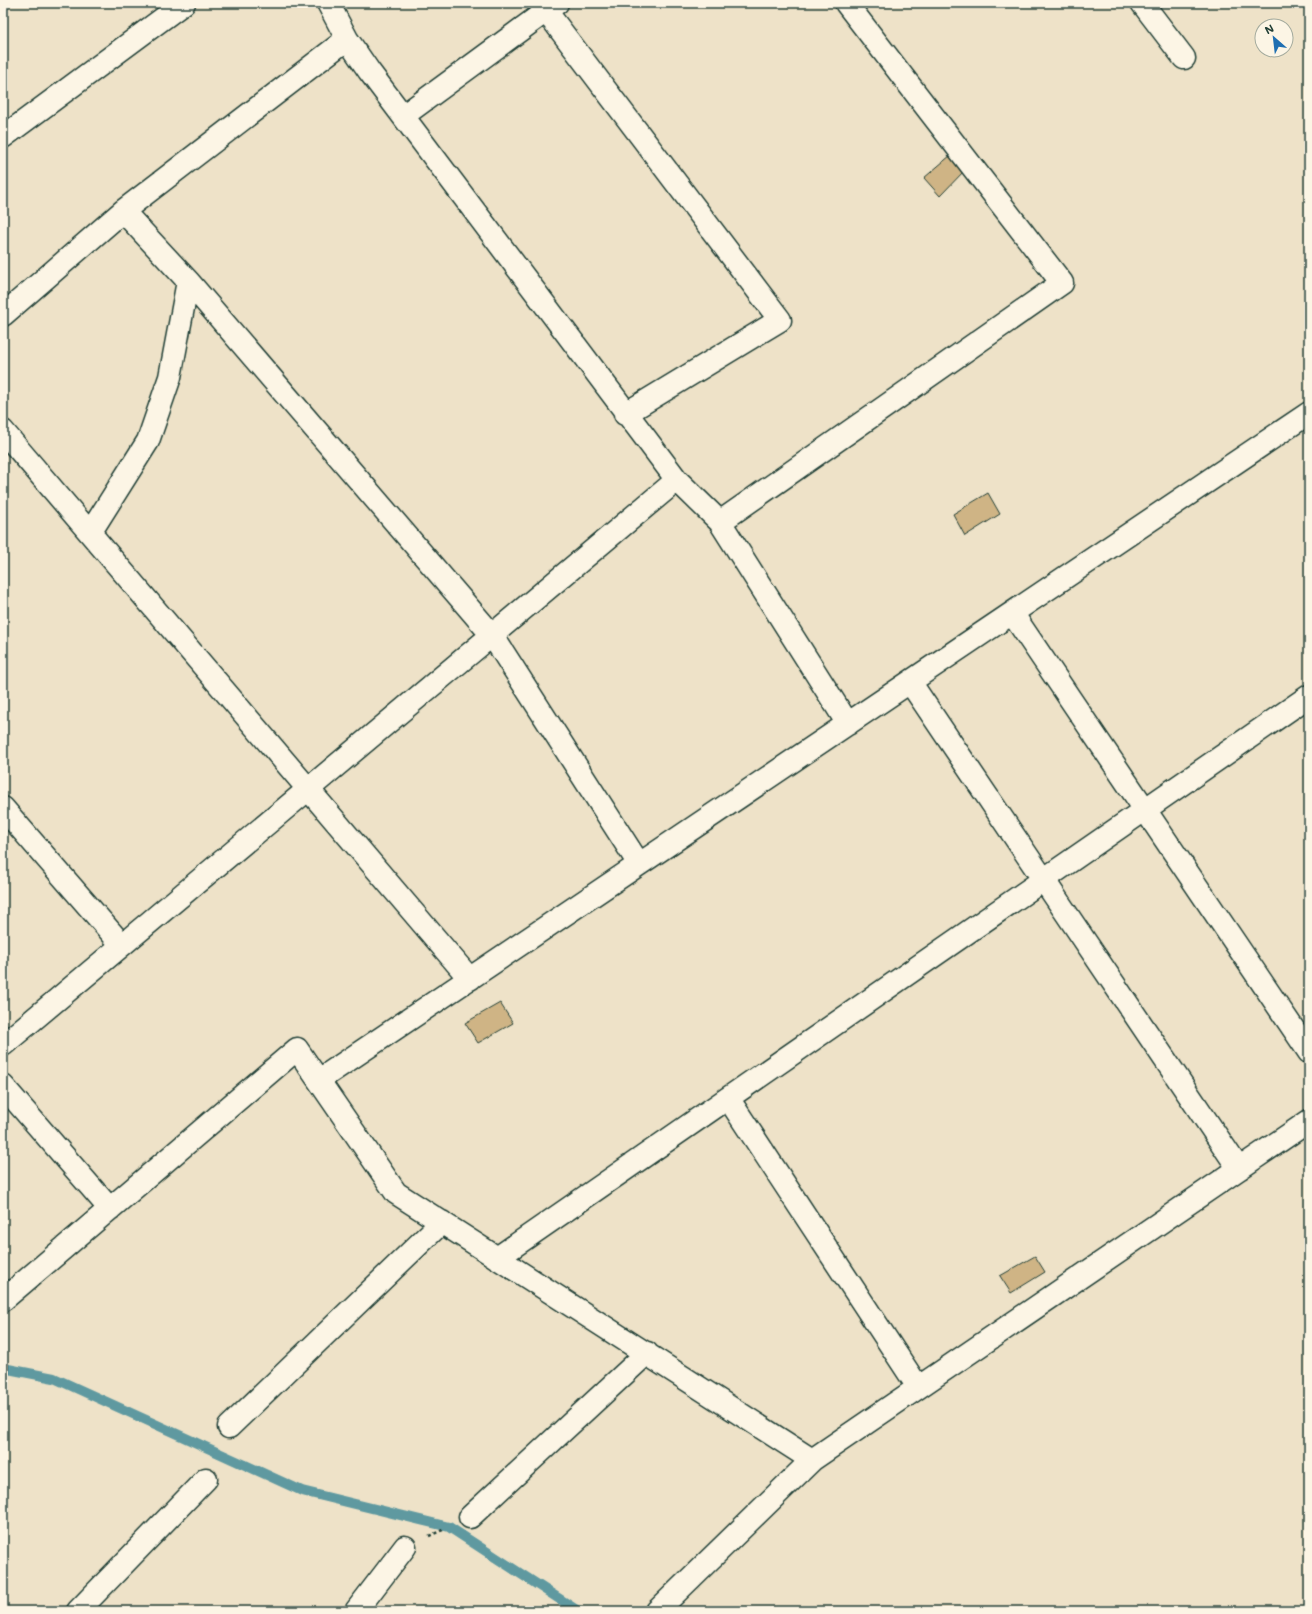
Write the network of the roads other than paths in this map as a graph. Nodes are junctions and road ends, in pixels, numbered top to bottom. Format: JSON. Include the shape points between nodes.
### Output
{"nodes":[{"id":1,"x":184,"y":3,"type":"edge"},
{"id":2,"x":328,"y":3,"type":"edge"},
{"id":3,"x":846,"y":3,"type":"edge"},
{"id":4,"x":1142,"y":3,"type":"edge"},
{"id":5,"x":552,"y":7,"type":"edge"},
{"id":6,"x":347,"y":39,"type":"junction"},
{"id":7,"x":1184,"y":58,"type":"dead end"},
{"id":8,"x":403,"y":116,"type":"junction"},
{"id":9,"x":3,"y":137,"type":"edge"},
{"id":10,"x":123,"y":211,"type":"junction"},
{"id":11,"x":188,"y":282,"type":"junction"},
{"id":12,"x":3,"y":315,"type":"edge"},
{"id":13,"x":1309,"y":413,"type":"edge"},
{"id":14,"x":625,"y":414,"type":"junction"},
{"id":15,"x":3,"y":431,"type":"edge"},
{"id":16,"x":676,"y":480,"type":"junction"},
{"id":17,"x":720,"y":522,"type":"junction"},
{"id":18,"x":90,"y":533,"type":"junction"},
{"id":19,"x":1012,"y":613,"type":"junction"},
{"id":20,"x":492,"y":635,"type":"junction"},
{"id":21,"x":910,"y":682,"type":"junction"},
{"id":22,"x":1309,"y":696,"type":"edge"},
{"id":23,"x":848,"y":724,"type":"junction"},
{"id":24,"x":308,"y":789,"type":"junction"},
{"id":25,"x":3,"y":808,"type":"edge"},
{"id":26,"x":1145,"y":809,"type":"junction"},
{"id":27,"x":640,"y":864,"type":"junction"},
{"id":28,"x":1044,"y":880,"type":"junction"},
{"id":29,"x":122,"y":945,"type":"junction"},
{"id":30,"x":470,"y":979,"type":"junction"},
{"id":31,"x":3,"y":1045,"type":"edge"},
{"id":32,"x":1309,"y":1052,"type":"edge"},
{"id":33,"x":319,"y":1080,"type":"junction"},
{"id":34,"x":3,"y":1086,"type":"edge"},
{"id":35,"x":728,"y":1098,"type":"junction"},
{"id":36,"x":1309,"y":1121,"type":"edge"},
{"id":37,"x":1239,"y":1169,"type":"junction"},
{"id":38,"x":110,"y":1209,"type":"junction"},
{"id":39,"x":442,"y":1222,"type":"junction"},
{"id":40,"x":497,"y":1258,"type":"junction"},
{"id":41,"x":3,"y":1300,"type":"edge"},
{"id":42,"x":647,"y":1353,"type":"junction"},
{"id":43,"x":918,"y":1387,"type":"junction"},
{"id":44,"x":229,"y":1426,"type":"dead end"},
{"id":45,"x":812,"y":1460,"type":"junction"},
{"id":46,"x":206,"y":1479,"type":"dead end"},
{"id":47,"x":470,"y":1517,"type":"road end"},
{"id":48,"x":405,"y":1547,"type":"road end"},
{"id":49,"x":78,"y":1611,"type":"edge"},
{"id":50,"x":356,"y":1611,"type":"edge"},
{"id":51,"x":657,"y":1611,"type":"edge"}],
"edges":[{"from":1,"to":9,"type":"street"},
{"from":2,"to":6,"type":"street"},
{"from":3,"to":17,"type":"street","via":[[1062,283]]},
{"from":4,"to":7,"type":"street"},
{"from":5,"to":8,"type":"street"},
{"from":5,"to":14,"type":"street","via":[[780,320]]},
{"from":6,"to":8,"type":"street"},
{"from":6,"to":10,"type":"street"},
{"from":8,"to":14,"type":"street"},
{"from":10,"to":11,"type":"street"},
{"from":10,"to":12,"type":"street"},
{"from":11,"to":18,"type":"street","via":[[170,377],[148,441]]},
{"from":11,"to":20,"type":"street"},
{"from":13,"to":19,"type":"street"},
{"from":14,"to":16,"type":"street"},
{"from":15,"to":18,"type":"street"},
{"from":16,"to":17,"type":"street"},
{"from":16,"to":20,"type":"street"},
{"from":17,"to":23,"type":"street"},
{"from":18,"to":24,"type":"street"},
{"from":19,"to":21,"type":"street"},
{"from":19,"to":26,"type":"street"},
{"from":20,"to":24,"type":"street"},
{"from":20,"to":27,"type":"street"},
{"from":21,"to":23,"type":"street"},
{"from":21,"to":28,"type":"street"},
{"from":22,"to":26,"type":"street"},
{"from":23,"to":27,"type":"street"},
{"from":24,"to":29,"type":"street"},
{"from":24,"to":30,"type":"street"},
{"from":25,"to":29,"type":"street"},
{"from":26,"to":28,"type":"street"},
{"from":26,"to":32,"type":"street"},
{"from":27,"to":30,"type":"street"},
{"from":28,"to":35,"type":"street"},
{"from":28,"to":37,"type":"street"},
{"from":29,"to":31,"type":"street"},
{"from":30,"to":33,"type":"street"},
{"from":33,"to":38,"type":"street","via":[[297,1049]]},
{"from":33,"to":39,"type":"street","via":[[396,1193]]},
{"from":34,"to":38,"type":"street"},
{"from":35,"to":40,"type":"street"},
{"from":35,"to":43,"type":"street"},
{"from":36,"to":37,"type":"street"},
{"from":37,"to":43,"type":"street"},
{"from":38,"to":41,"type":"street"},
{"from":39,"to":40,"type":"street"},
{"from":39,"to":44,"type":"street"},
{"from":40,"to":42,"type":"street"},
{"from":42,"to":45,"type":"street"},
{"from":42,"to":47,"type":"street"},
{"from":43,"to":45,"type":"street"},
{"from":45,"to":51,"type":"street"},
{"from":46,"to":49,"type":"street"},
{"from":48,"to":50,"type":"street"}]}
